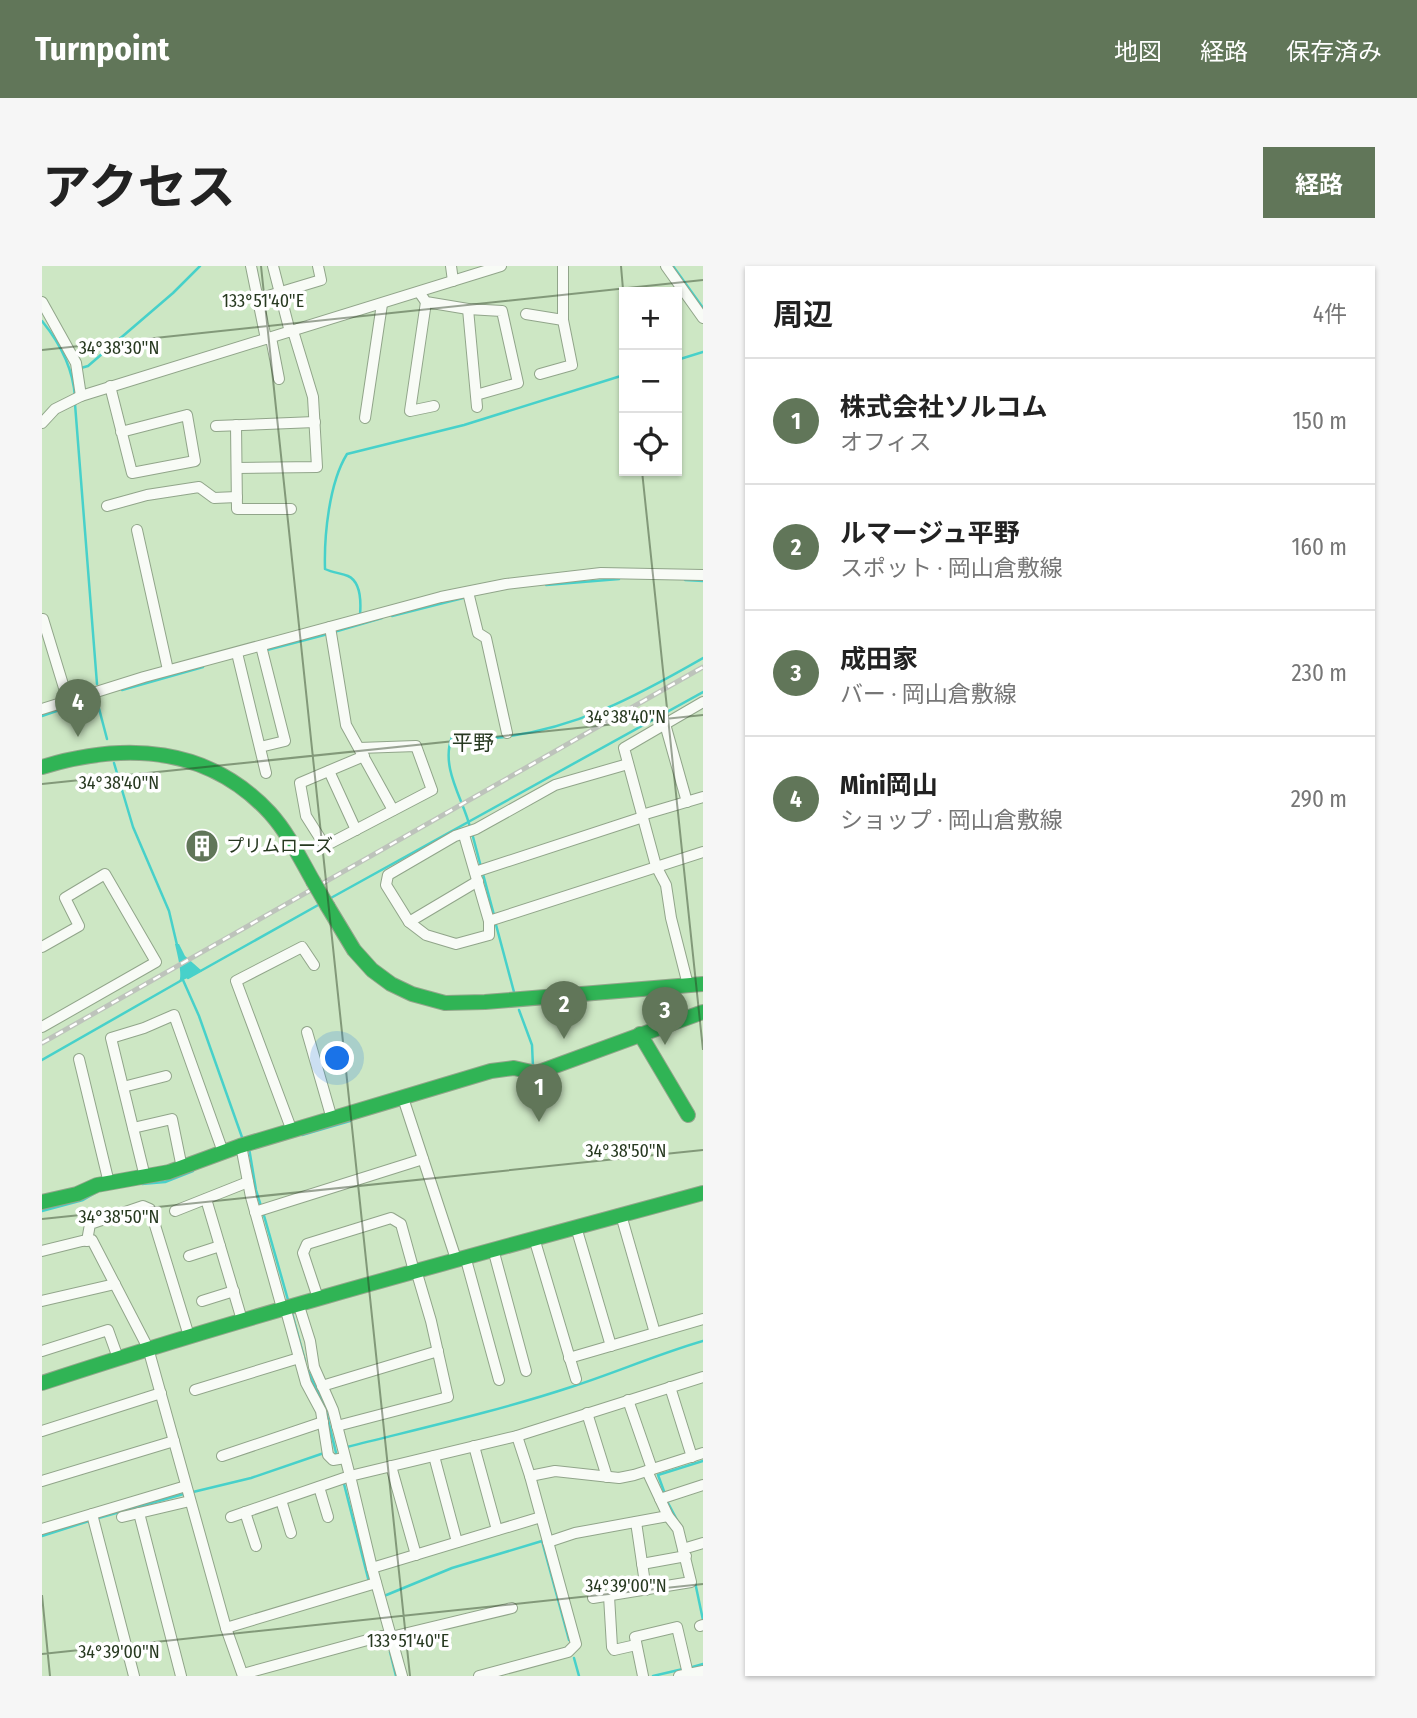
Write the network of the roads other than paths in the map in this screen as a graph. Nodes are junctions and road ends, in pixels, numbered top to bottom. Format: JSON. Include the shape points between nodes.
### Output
{"nodes":[{"id":1,"x":251,"y":266,"type":"edge"},
{"id":2,"x":273,"y":266,"type":"edge"},
{"id":3,"x":318,"y":266,"type":"edge"},
{"id":4,"x":452,"y":266,"type":"edge"},
{"id":5,"x":501,"y":266,"type":"edge"},
{"id":6,"x":563,"y":266,"type":"edge"},
{"id":7,"x":666,"y":266,"type":"edge"},
{"id":8,"x":453,"y":281,"type":"junction"},
{"id":9,"x":279,"y":293,"type":"junction"},
{"id":10,"x":423,"y":297,"type":"junction"},
{"id":11,"x":258,"y":299,"type":"junction"},
{"id":12,"x":42,"y":302,"type":"edge"},
{"id":13,"x":382,"y":304,"type":"junction"},
{"id":14,"x":468,"y":309,"type":"junction"},
{"id":15,"x":526,"y":314,"type":"dead end"},
{"id":16,"x":703,"y":318,"type":"edge"},
{"id":17,"x":45,"y":320,"type":"edge"},
{"id":18,"x":563,"y":320,"type":"junction"},
{"id":19,"x":291,"y":332,"type":"junction"},
{"id":20,"x":269,"y":338,"type":"junction"},
{"id":21,"x":540,"y":373,"type":"dead end"},
{"id":22,"x":279,"y":379,"type":"dead end"},
{"id":23,"x":110,"y":386,"type":"junction"},
{"id":24,"x":476,"y":395,"type":"junction"},
{"id":25,"x":77,"y":397,"type":"junction"},
{"id":26,"x":434,"y":406,"type":"dead end"},
{"id":27,"x":477,"y":407,"type":"dead end"},
{"id":28,"x":365,"y":418,"type":"dead end"},
{"id":29,"x":314,"y":422,"type":"junction"},
{"id":30,"x":42,"y":423,"type":"edge"},
{"id":31,"x":236,"y":425,"type":"junction"},
{"id":32,"x":216,"y":426,"type":"dead end"},
{"id":33,"x":121,"y":432,"type":"junction"},
{"id":34,"x":237,"y":468,"type":"junction"},
{"id":35,"x":237,"y":497,"type":"junction"},
{"id":36,"x":107,"y":506,"type":"dead end"},
{"id":37,"x":291,"y":509,"type":"dead end"},
{"id":38,"x":137,"y":530,"type":"dead end"},
{"id":39,"x":703,"y":575,"type":"edge"},
{"id":40,"x":469,"y":595,"type":"junction"},
{"id":41,"x":43,"y":619,"type":"edge"},
{"id":42,"x":331,"y":631,"type":"junction"},
{"id":43,"x":261,"y":650,"type":"junction"},
{"id":44,"x":48,"y":653,"type":"edge"},
{"id":45,"x":237,"y":656,"type":"junction"},
{"id":46,"x":168,"y":670,"type":"junction"},
{"id":47,"x":68,"y":701,"type":"junction"},
{"id":48,"x":703,"y":702,"type":"edge"},
{"id":49,"x":42,"y":709,"type":"edge"},
{"id":50,"x":665,"y":724,"type":"junction"},
{"id":51,"x":508,"y":733,"type":"dead end"},
{"id":52,"x":260,"y":747,"type":"junction"},
{"id":53,"x":361,"y":752,"type":"junction"},
{"id":54,"x":628,"y":764,"type":"junction"},
{"id":55,"x":42,"y":767,"type":"edge"},
{"id":56,"x":329,"y":771,"type":"junction"},
{"id":57,"x":266,"y":773,"type":"dead end"},
{"id":58,"x":703,"y":797,"type":"edge"},
{"id":59,"x":687,"y":802,"type":"junction"},
{"id":60,"x":393,"y":810,"type":"junction"},
{"id":61,"x":642,"y":816,"type":"junction"},
{"id":62,"x":356,"y":830,"type":"junction"},
{"id":63,"x":469,"y":832,"type":"junction"},
{"id":64,"x":703,"y":852,"type":"edge"},
{"id":65,"x":656,"y":866,"type":"junction"},
{"id":66,"x":479,"y":873,"type":"junction"},
{"id":67,"x":493,"y":920,"type":"junction"},
{"id":68,"x":409,"y":922,"type":"junction"},
{"id":69,"x":42,"y":947,"type":"edge"},
{"id":70,"x":314,"y":965,"type":"dead end"},
{"id":71,"x":696,"y":985,"type":"edge"},
{"id":72,"x":703,"y":1012,"type":"edge"},
{"id":73,"x":42,"y":1027,"type":"edge"},
{"id":74,"x":307,"y":1032,"type":"dead end"},
{"id":75,"x":640,"y":1034,"type":"junction"},
{"id":76,"x":79,"y":1059,"type":"dead end"},
{"id":77,"x":166,"y":1076,"type":"dead end"},
{"id":78,"x":123,"y":1087,"type":"junction"},
{"id":79,"x":404,"y":1101,"type":"junction"},
{"id":80,"x":688,"y":1115,"type":"dead end"},
{"id":81,"x":332,"y":1119,"type":"junction"},
{"id":82,"x":133,"y":1128,"type":"junction"},
{"id":83,"x":292,"y":1131,"type":"junction"},
{"id":84,"x":244,"y":1148,"type":"junction"},
{"id":85,"x":223,"y":1152,"type":"junction"},
{"id":86,"x":423,"y":1159,"type":"junction"},
{"id":87,"x":182,"y":1168,"type":"junction"},
{"id":88,"x":145,"y":1177,"type":"junction"},
{"id":89,"x":248,"y":1182,"type":"junction"},
{"id":90,"x":109,"y":1183,"type":"junction"},
{"id":91,"x":703,"y":1193,"type":"edge"},
{"id":92,"x":206,"y":1199,"type":"junction"},
{"id":93,"x":42,"y":1202,"type":"edge"},
{"id":94,"x":260,"y":1210,"type":"junction"},
{"id":95,"x":175,"y":1211,"type":"dead end"},
{"id":96,"x":621,"y":1215,"type":"junction"},
{"id":97,"x":576,"y":1227,"type":"junction"},
{"id":98,"x":534,"y":1238,"type":"junction"},
{"id":99,"x":87,"y":1241,"type":"junction"},
{"id":100,"x":220,"y":1246,"type":"junction"},
{"id":101,"x":494,"y":1249,"type":"junction"},
{"id":102,"x":42,"y":1251,"type":"edge"},
{"id":103,"x":189,"y":1256,"type":"dead end"},
{"id":104,"x":461,"y":1258,"type":"junction"},
{"id":105,"x":415,"y":1270,"type":"junction"},
{"id":106,"x":115,"y":1284,"type":"junction"},
{"id":107,"x":234,"y":1291,"type":"junction"},
{"id":108,"x":318,"y":1298,"type":"junction"},
{"id":109,"x":42,"y":1301,"type":"edge"},
{"id":110,"x":202,"y":1301,"type":"dead end"},
{"id":111,"x":289,"y":1306,"type":"junction"},
{"id":112,"x":703,"y":1319,"type":"edge"},
{"id":113,"x":242,"y":1320,"type":"junction"},
{"id":114,"x":655,"y":1333,"type":"junction"},
{"id":115,"x":189,"y":1336,"type":"junction"},
{"id":116,"x":611,"y":1346,"type":"junction"},
{"id":117,"x":148,"y":1348,"type":"junction"},
{"id":118,"x":42,"y":1351,"type":"edge"},
{"id":119,"x":438,"y":1351,"type":"junction"},
{"id":120,"x":118,"y":1358,"type":"junction"},
{"id":121,"x":299,"y":1358,"type":"junction"},
{"id":122,"x":569,"y":1358,"type":"junction"},
{"id":123,"x":526,"y":1371,"type":"dead end"},
{"id":124,"x":703,"y":1377,"type":"edge"},
{"id":125,"x":576,"y":1379,"type":"dead end"},
{"id":126,"x":499,"y":1380,"type":"dead end"},
{"id":127,"x":42,"y":1383,"type":"edge"},
{"id":128,"x":322,"y":1385,"type":"junction"},
{"id":129,"x":670,"y":1387,"type":"junction"},
{"id":130,"x":195,"y":1390,"type":"dead end"},
{"id":131,"x":161,"y":1393,"type":"junction"},
{"id":132,"x":628,"y":1400,"type":"junction"},
{"id":133,"x":587,"y":1413,"type":"junction"},
{"id":134,"x":323,"y":1422,"type":"junction"},
{"id":135,"x":337,"y":1426,"type":"junction"},
{"id":136,"x":42,"y":1431,"type":"edge"},
{"id":137,"x":517,"y":1436,"type":"junction"},
{"id":138,"x":174,"y":1441,"type":"junction"},
{"id":139,"x":474,"y":1446,"type":"junction"},
{"id":140,"x":338,"y":1454,"type":"junction"},
{"id":141,"x":698,"y":1455,"type":"edge"},
{"id":142,"x":222,"y":1456,"type":"dead end"},
{"id":143,"x":434,"y":1456,"type":"junction"},
{"id":144,"x":391,"y":1466,"type":"junction"},
{"id":145,"x":650,"y":1470,"type":"junction"},
{"id":146,"x":530,"y":1476,"type":"junction"},
{"id":147,"x":607,"y":1477,"type":"junction"},
{"id":148,"x":345,"y":1478,"type":"junction"},
{"id":149,"x":42,"y":1481,"type":"edge"},
{"id":150,"x":703,"y":1485,"type":"edge"},
{"id":151,"x":319,"y":1487,"type":"junction"},
{"id":152,"x":188,"y":1493,"type":"junction"},
{"id":153,"x":664,"y":1498,"type":"junction"},
{"id":154,"x":281,"y":1500,"type":"junction"},
{"id":155,"x":245,"y":1512,"type":"junction"},
{"id":156,"x":139,"y":1513,"type":"junction"},
{"id":157,"x":668,"y":1516,"type":"junction"},
{"id":158,"x":122,"y":1517,"type":"dead end"},
{"id":159,"x":231,"y":1517,"type":"dead end"},
{"id":160,"x":328,"y":1517,"type":"dead end"},
{"id":161,"x":541,"y":1517,"type":"junction"},
{"id":162,"x":93,"y":1518,"type":"junction"},
{"id":163,"x":636,"y":1522,"type":"junction"},
{"id":164,"x":42,"y":1529,"type":"edge"},
{"id":165,"x":497,"y":1530,"type":"junction"},
{"id":166,"x":291,"y":1533,"type":"dead end"},
{"id":167,"x":457,"y":1542,"type":"junction"},
{"id":168,"x":548,"y":1542,"type":"junction"},
{"id":169,"x":703,"y":1543,"type":"edge"},
{"id":170,"x":256,"y":1546,"type":"dead end"},
{"id":171,"x":684,"y":1552,"type":"junction"},
{"id":172,"x":416,"y":1555,"type":"junction"},
{"id":173,"x":642,"y":1564,"type":"junction"},
{"id":174,"x":372,"y":1568,"type":"junction"},
{"id":175,"x":375,"y":1589,"type":"junction"},
{"id":176,"x":646,"y":1590,"type":"junction"},
{"id":177,"x":609,"y":1596,"type":"junction"},
{"id":178,"x":593,"y":1598,"type":"dead end"},
{"id":179,"x":512,"y":1608,"type":"dead end"},
{"id":180,"x":226,"y":1628,"type":"junction"},
{"id":181,"x":386,"y":1637,"type":"junction"},
{"id":182,"x":636,"y":1645,"type":"junction"},
{"id":183,"x":703,"y":1671,"type":"edge"},
{"id":184,"x":685,"y":1672,"type":"edge"},
{"id":185,"x":243,"y":1675,"type":"edge"},
{"id":186,"x":134,"y":1676,"type":"edge"},
{"id":187,"x":181,"y":1676,"type":"edge"},
{"id":188,"x":402,"y":1676,"type":"edge"},
{"id":189,"x":479,"y":1676,"type":"edge"},
{"id":190,"x":643,"y":1676,"type":"edge"}],
"edges":[{"from":1,"to":11,"type":"street"},
{"from":2,"to":9,"type":"street"},
{"from":3,"to":9,"type":"street","via":[[321,281]]},
{"from":4,"to":8,"type":"street"},
{"from":5,"to":8,"type":"street"},
{"from":6,"to":18,"type":"street"},
{"from":7,"to":16,"type":"street"},
{"from":8,"to":10,"type":"street"},
{"from":9,"to":11,"type":"street"},
{"from":9,"to":19,"type":"street"},
{"from":10,"to":13,"type":"street"},
{"from":10,"to":14,"type":"street"},
{"from":10,"to":26,"type":"street","via":[[410,411]]},
{"from":11,"to":20,"type":"street"},
{"from":12,"to":17,"type":"street"},
{"from":13,"to":19,"type":"street"},
{"from":13,"to":28,"type":"street"},
{"from":14,"to":24,"type":"street"},
{"from":14,"to":24,"type":"street","via":[[502,311],[518,383]]},
{"from":15,"to":18,"type":"street"},
{"from":17,"to":25,"type":"street","via":[[77,368]]},
{"from":18,"to":21,"type":"street","via":[[572,365]]},
{"from":19,"to":20,"type":"street"},
{"from":19,"to":29,"type":"street","via":[[313,397]]},
{"from":20,"to":22,"type":"street"},
{"from":20,"to":23,"type":"street"},
{"from":23,"to":25,"type":"street"},
{"from":23,"to":33,"type":"street"},
{"from":24,"to":27,"type":"street"},
{"from":25,"to":30,"type":"street"},
{"from":29,"to":31,"type":"street"},
{"from":29,"to":34,"type":"street","via":[[317,467]]},
{"from":31,"to":32,"type":"street"},
{"from":31,"to":34,"type":"street"},
{"from":33,"to":33,"type":"street","via":[[132,473],[195,461],[187,415]]},
{"from":34,"to":35,"type":"street"},
{"from":35,"to":36,"type":"street","via":[[214,498],[199,487]]},
{"from":35,"to":37,"type":"street","via":[[237,509]]},
{"from":38,"to":46,"type":"street"},
{"from":39,"to":40,"type":"street","via":[[601,573],[506,584]]},
{"from":40,"to":42,"type":"street","via":[[359,619]]},
{"from":40,"to":51,"type":"street","via":[[478,633],[486,638]]},
{"from":41,"to":44,"type":"street"},
{"from":42,"to":43,"type":"street"},
{"from":42,"to":53,"type":"street","via":[[346,725]]},
{"from":43,"to":45,"type":"street"},
{"from":43,"to":52,"type":"street","via":[[285,741]]},
{"from":44,"to":47,"type":"street"},
{"from":45,"to":46,"type":"street"},
{"from":45,"to":52,"type":"street"},
{"from":46,"to":47,"type":"street"},
{"from":47,"to":49,"type":"street"},
{"from":48,"to":50,"type":"street"},
{"from":50,"to":54,"type":"street","via":[[624,748]]},
{"from":50,"to":59,"type":"street"},
{"from":52,"to":57,"type":"street"},
{"from":53,"to":56,"type":"street"},
{"from":53,"to":60,"type":"street"},
{"from":53,"to":60,"type":"street","via":[[416,746],[432,790]]},
{"from":54,"to":61,"type":"street"},
{"from":54,"to":63,"type":"street","via":[[555,785]]},
{"from":55,"to":71,"type":"street","bridge":true,"via":[[99,751],[142,751],[192,761],[219,773],[270,814],[354,950],[372,970],[412,994],[445,1003],[485,1003]]},
{"from":56,"to":62,"type":"street"},
{"from":56,"to":62,"type":"street","via":[[300,783],[306,816],[325,846]]},
{"from":58,"to":59,"type":"street"},
{"from":59,"to":61,"type":"street"},
{"from":60,"to":62,"type":"street"},
{"from":61,"to":65,"type":"street"},
{"from":61,"to":66,"type":"street"},
{"from":63,"to":66,"type":"street"},
{"from":63,"to":68,"type":"street","via":[[388,875],[386,885]]},
{"from":64,"to":65,"type":"street"},
{"from":65,"to":67,"type":"street"},
{"from":65,"to":71,"type":"street"},
{"from":66,"to":67,"type":"street"},
{"from":66,"to":68,"type":"street"},
{"from":67,"to":68,"type":"street","via":[[489,935],[456,944],[426,935]]},
{"from":69,"to":73,"type":"street","via":[[79,926],[65,898],[105,874],[156,962]]},
{"from":70,"to":83,"type":"street","via":[[302,947],[236,981]]},
{"from":72,"to":75,"type":"street"},
{"from":74,"to":81,"type":"street"},
{"from":75,"to":79,"type":"street","via":[[536,1073],[507,1068],[491,1071]]},
{"from":75,"to":80,"type":"street"},
{"from":76,"to":90,"type":"street"},
{"from":77,"to":78,"type":"street"},
{"from":78,"to":82,"type":"street"},
{"from":78,"to":85,"type":"street","via":[[111,1038],[174,1015]]},
{"from":79,"to":81,"type":"street"},
{"from":79,"to":86,"type":"street"},
{"from":81,"to":83,"type":"street"},
{"from":82,"to":87,"type":"street","via":[[172,1119]]},
{"from":82,"to":88,"type":"street"},
{"from":83,"to":84,"type":"street"},
{"from":84,"to":85,"type":"street"},
{"from":84,"to":89,"type":"street"},
{"from":85,"to":87,"type":"street"},
{"from":86,"to":94,"type":"street"},
{"from":86,"to":104,"type":"street"},
{"from":87,"to":88,"type":"street"},
{"from":88,"to":90,"type":"street"},
{"from":89,"to":92,"type":"street"},
{"from":89,"to":94,"type":"street"},
{"from":90,"to":93,"type":"street"},
{"from":91,"to":96,"type":"street"},
{"from":92,"to":95,"type":"street"},
{"from":92,"to":100,"type":"street"},
{"from":94,"to":111,"type":"street"},
{"from":96,"to":97,"type":"street"},
{"from":96,"to":114,"type":"street"},
{"from":97,"to":98,"type":"street"},
{"from":97,"to":116,"type":"street"},
{"from":98,"to":101,"type":"street"},
{"from":98,"to":122,"type":"street"},
{"from":99,"to":102,"type":"street"},
{"from":99,"to":106,"type":"street","via":[[92,1240]]},
{"from":99,"to":115,"type":"street","via":[[90,1224],[143,1206],[150,1209]]},
{"from":100,"to":103,"type":"street"},
{"from":100,"to":107,"type":"street"},
{"from":101,"to":104,"type":"street"},
{"from":101,"to":123,"type":"street"},
{"from":104,"to":105,"type":"street"},
{"from":104,"to":126,"type":"street"},
{"from":105,"to":108,"type":"street"},
{"from":105,"to":108,"type":"street","via":[[401,1224],[391,1218],[307,1244],[303,1253]]},
{"from":105,"to":119,"type":"street"},
{"from":106,"to":109,"type":"street"},
{"from":106,"to":117,"type":"street"},
{"from":107,"to":110,"type":"street"},
{"from":107,"to":113,"type":"street"},
{"from":108,"to":111,"type":"street"},
{"from":111,"to":113,"type":"street"},
{"from":111,"to":121,"type":"street"},
{"from":111,"to":128,"type":"street","via":[[310,1341]]},
{"from":112,"to":114,"type":"street"},
{"from":113,"to":115,"type":"street"},
{"from":114,"to":116,"type":"street"},
{"from":115,"to":117,"type":"street"},
{"from":116,"to":122,"type":"street"},
{"from":117,"to":120,"type":"street"},
{"from":117,"to":131,"type":"street"},
{"from":118,"to":120,"type":"street","via":[[108,1330]]},
{"from":119,"to":128,"type":"street"},
{"from":119,"to":135,"type":"street","via":[[448,1397]]},
{"from":120,"to":127,"type":"street"},
{"from":121,"to":130,"type":"street"},
{"from":121,"to":134,"type":"street"},
{"from":122,"to":125,"type":"street"},
{"from":124,"to":129,"type":"street"},
{"from":128,"to":135,"type":"street"},
{"from":129,"to":132,"type":"street"},
{"from":129,"to":141,"type":"street"},
{"from":131,"to":136,"type":"street"},
{"from":131,"to":138,"type":"street"},
{"from":132,"to":133,"type":"street"},
{"from":132,"to":145,"type":"street"},
{"from":133,"to":137,"type":"street"},
{"from":133,"to":147,"type":"street"},
{"from":134,"to":140,"type":"street"},
{"from":134,"to":142,"type":"street"},
{"from":135,"to":140,"type":"street"},
{"from":137,"to":139,"type":"street"},
{"from":137,"to":146,"type":"street"},
{"from":138,"to":149,"type":"street"},
{"from":138,"to":152,"type":"street"},
{"from":139,"to":143,"type":"street"},
{"from":139,"to":165,"type":"street"},
{"from":140,"to":148,"type":"street"},
{"from":141,"to":145,"type":"street"},
{"from":143,"to":144,"type":"street"},
{"from":143,"to":167,"type":"street"},
{"from":144,"to":148,"type":"street"},
{"from":144,"to":172,"type":"street"},
{"from":145,"to":147,"type":"street"},
{"from":145,"to":153,"type":"street"},
{"from":146,"to":147,"type":"street","via":[[555,1471]]},
{"from":146,"to":161,"type":"street"},
{"from":148,"to":151,"type":"street"},
{"from":148,"to":174,"type":"street","via":[[360,1512]]},
{"from":150,"to":153,"type":"street"},
{"from":151,"to":154,"type":"street"},
{"from":151,"to":160,"type":"street"},
{"from":152,"to":156,"type":"street"},
{"from":152,"to":162,"type":"street"},
{"from":152,"to":180,"type":"street"},
{"from":153,"to":157,"type":"street"},
{"from":154,"to":155,"type":"street"},
{"from":154,"to":166,"type":"street"},
{"from":155,"to":159,"type":"street"},
{"from":155,"to":170,"type":"street"},
{"from":156,"to":158,"type":"street"},
{"from":156,"to":187,"type":"street"},
{"from":157,"to":163,"type":"street"},
{"from":157,"to":171,"type":"street"},
{"from":161,"to":165,"type":"street"},
{"from":161,"to":168,"type":"street"},
{"from":162,"to":164,"type":"street"},
{"from":162,"to":186,"type":"street"},
{"from":163,"to":168,"type":"street"},
{"from":163,"to":173,"type":"street"},
{"from":165,"to":167,"type":"street"},
{"from":167,"to":172,"type":"street"},
{"from":168,"to":189,"type":"street","via":[[576,1644],[568,1652]]},
{"from":169,"to":171,"type":"street"},
{"from":171,"to":173,"type":"street"},
{"from":171,"to":176,"type":"street","via":[[691,1582]]},
{"from":172,"to":174,"type":"street"},
{"from":173,"to":176,"type":"street"},
{"from":174,"to":175,"type":"street"},
{"from":175,"to":180,"type":"street"},
{"from":175,"to":181,"type":"street"},
{"from":176,"to":177,"type":"street"},
{"from":177,"to":178,"type":"street"},
{"from":177,"to":182,"type":"street","via":[[612,1647]]},
{"from":179,"to":181,"type":"street"},
{"from":180,"to":185,"type":"street"},
{"from":181,"to":185,"type":"street"},
{"from":181,"to":188,"type":"street"},
{"from":182,"to":184,"type":"street","via":[[635,1637],[677,1627]]},
{"from":182,"to":190,"type":"street"},
{"from":183,"to":184,"type":"street"}]}
